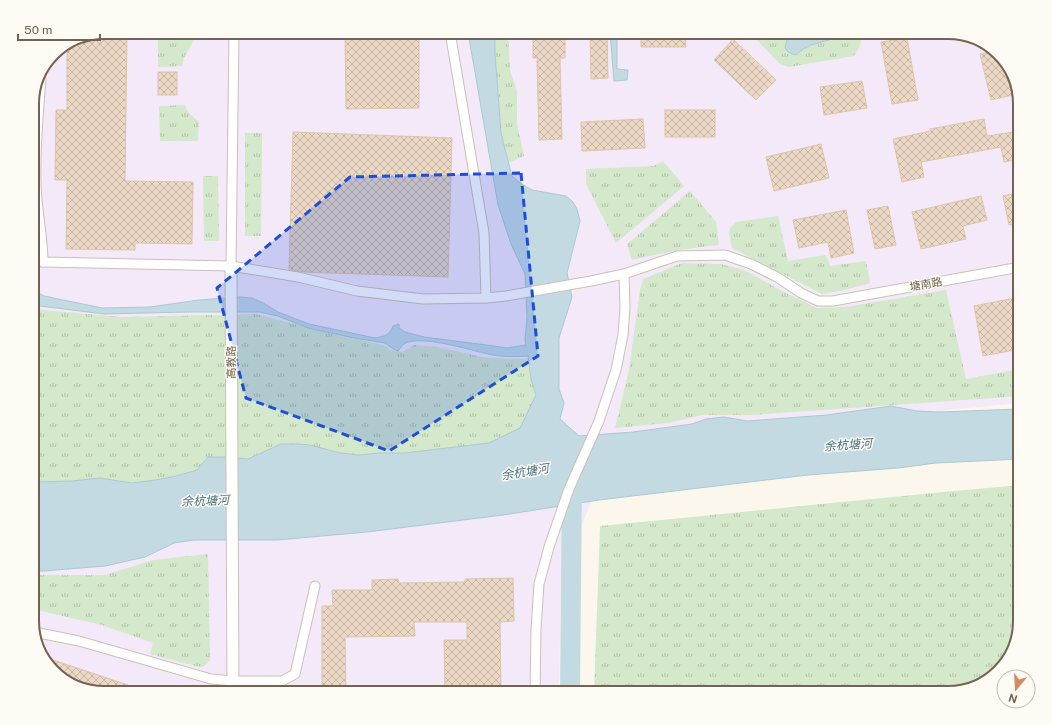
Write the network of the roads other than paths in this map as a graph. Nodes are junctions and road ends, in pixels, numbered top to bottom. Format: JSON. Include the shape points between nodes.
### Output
{"nodes":[{"id":1,"x":234,"y":39,"type":"edge"},
{"id":2,"x":451,"y":39,"type":"edge"},
{"id":3,"x":39,"y":210,"type":"edge"},
{"id":4,"x":39,"y":256,"type":"edge"},
{"id":5,"x":39,"y":261,"type":"edge"},
{"id":6,"x":231,"y":266,"type":"junction"},
{"id":7,"x":1013,"y":268,"type":"edge"},
{"id":8,"x":624,"y":274,"type":"junction"},
{"id":9,"x":486,"y":298,"type":"junction"},
{"id":10,"x":315,"y":586,"type":"dead end"},
{"id":11,"x":40,"y":633,"type":"edge"},
{"id":12,"x":232,"y":681,"type":"junction"},
{"id":13,"x":232,"y":686,"type":"edge"},
{"id":14,"x":535,"y":686,"type":"edge"}],
"edges":[{"from":1,"to":6,"type":"street","name":"高教路"},
{"from":2,"to":9,"type":"street","via":[[484,233]]},
{"from":3,"to":4,"type":"street","via":[[43,246]]},
{"from":5,"to":6,"type":"street","name":"塘南路"},
{"from":6,"to":9,"type":"street","name":"塘南路","via":[[298,277],[357,291],[423,299]]},
{"from":6,"to":12,"type":"street","name":"高教路"},
{"from":7,"to":8,"type":"street","name":"塘南路","via":[[833,301],[818,301],[751,264],[725,255],[677,256]]},
{"from":8,"to":9,"type":"street","name":"塘南路"},
{"from":8,"to":14,"type":"street","via":[[623,335],[616,370],[599,421],[569,489],[539,584]]},
{"from":10,"to":12,"type":"street","via":[[295,674],[282,681]]},
{"from":11,"to":12,"type":"street","via":[[79,640],[211,679]]},
{"from":12,"to":13,"type":"street","name":"高教路"}]}
